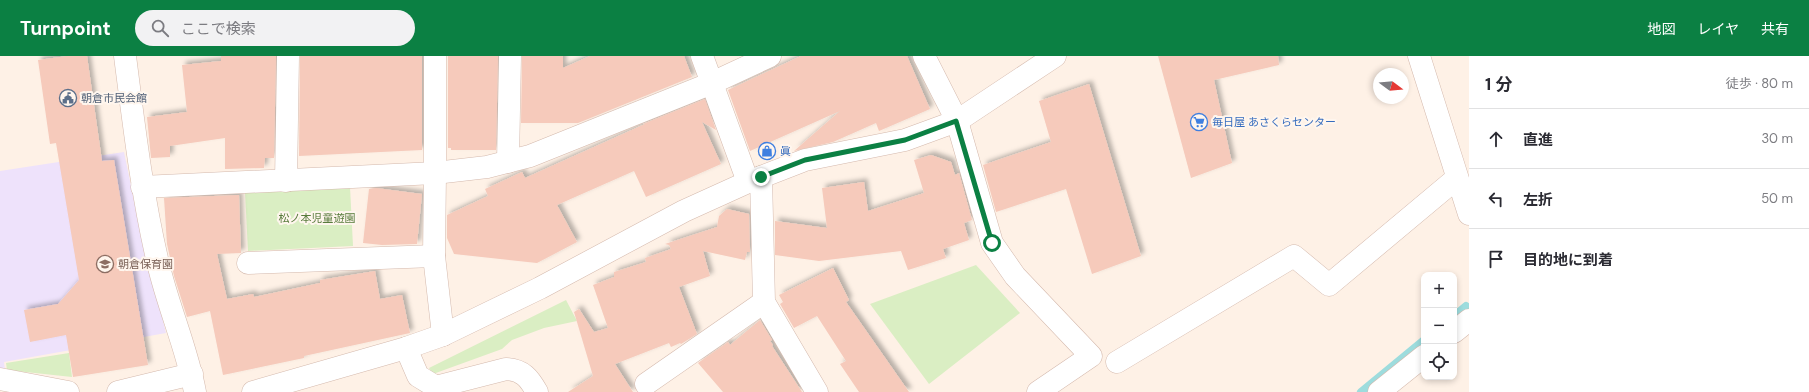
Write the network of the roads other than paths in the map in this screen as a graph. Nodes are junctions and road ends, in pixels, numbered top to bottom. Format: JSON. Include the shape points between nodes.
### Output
{"nodes":[{"id":1,"x":125,"y":56,"type":"edge"},
{"id":2,"x":288,"y":56,"type":"edge"},
{"id":3,"x":434,"y":56,"type":"edge"},
{"id":4,"x":510,"y":56,"type":"edge"},
{"id":5,"x":702,"y":56,"type":"edge"},
{"id":6,"x":770,"y":56,"type":"edge"},
{"id":7,"x":924,"y":56,"type":"edge"},
{"id":8,"x":1055,"y":56,"type":"edge"},
{"id":9,"x":1419,"y":56,"type":"edge"},
{"id":10,"x":712,"y":83,"type":"junction"},
{"id":11,"x":956,"y":121,"type":"junction"},
{"id":12,"x":508,"y":162,"type":"junction"},
{"id":13,"x":435,"y":173,"type":"junction"},
{"id":14,"x":754,"y":179,"type":"junction"},
{"id":15,"x":286,"y":181,"type":"junction"},
{"id":16,"x":142,"y":187,"type":"junction"},
{"id":17,"x":1464,"y":195,"type":"edge"},
{"id":18,"x":434,"y":256,"type":"junction"},
{"id":19,"x":248,"y":263,"type":"dead end"},
{"id":20,"x":764,"y":302,"type":"junction"},
{"id":21,"x":1469,"y":320,"type":"edge"},
{"id":22,"x":1457,"y":330,"type":"edge"},
{"id":23,"x":443,"y":336,"type":"junction"},
{"id":24,"x":406,"y":348,"type":"junction"},
{"id":25,"x":1421,"y":358,"type":"edge"},
{"id":26,"x":1117,"y":362,"type":"dead end"},
{"id":27,"x":0,"y":379,"type":"edge"},
{"id":28,"x":193,"y":383,"type":"edge"},
{"id":29,"x":646,"y":384,"type":"dead end"},
{"id":30,"x":437,"y":390,"type":"edge"},
{"id":31,"x":68,"y":392,"type":"edge"},
{"id":32,"x":118,"y":392,"type":"edge"},
{"id":33,"x":253,"y":392,"type":"edge"},
{"id":34,"x":537,"y":392,"type":"edge"},
{"id":35,"x":817,"y":392,"type":"edge"},
{"id":36,"x":1038,"y":392,"type":"edge"},
{"id":37,"x":1379,"y":392,"type":"edge"}],
"edges":[{"from":1,"to":16,"type":"street"},
{"from":2,"to":15,"type":"street"},
{"from":3,"to":13,"type":"street"},
{"from":4,"to":12,"type":"street"},
{"from":5,"to":10,"type":"street"},
{"from":6,"to":10,"type":"street"},
{"from":7,"to":11,"type":"street"},
{"from":8,"to":11,"type":"street"},
{"from":9,"to":17,"type":"street"},
{"from":10,"to":12,"type":"street","via":[[530,156]]},
{"from":10,"to":14,"type":"street"},
{"from":11,"to":14,"type":"street","via":[[905,140],[805,160]]},
{"from":11,"to":36,"type":"street","via":[[992,243],[1015,276],[1091,356]]},
{"from":12,"to":13,"type":"street"},
{"from":13,"to":15,"type":"street"},
{"from":13,"to":18,"type":"street"},
{"from":14,"to":20,"type":"street"},
{"from":14,"to":23,"type":"street","via":[[684,211],[540,288]]},
{"from":15,"to":16,"type":"street"},
{"from":16,"to":28,"type":"street","via":[[164,285]]},
{"from":17,"to":26,"type":"street","via":[[1329,285],[1294,256]]},
{"from":18,"to":19,"type":"street"},
{"from":18,"to":23,"type":"street"},
{"from":20,"to":29,"type":"street"},
{"from":20,"to":35,"type":"street"},
{"from":21,"to":22,"type":"street"},
{"from":23,"to":24,"type":"street"},
{"from":24,"to":30,"type":"street","via":[[418,376]]},
{"from":24,"to":33,"type":"street"},
{"from":25,"to":37,"type":"street"},
{"from":27,"to":31,"type":"street"},
{"from":28,"to":32,"type":"street"},
{"from":30,"to":34,"type":"street","via":[[506,369],[517,370],[531,382]]}]}
